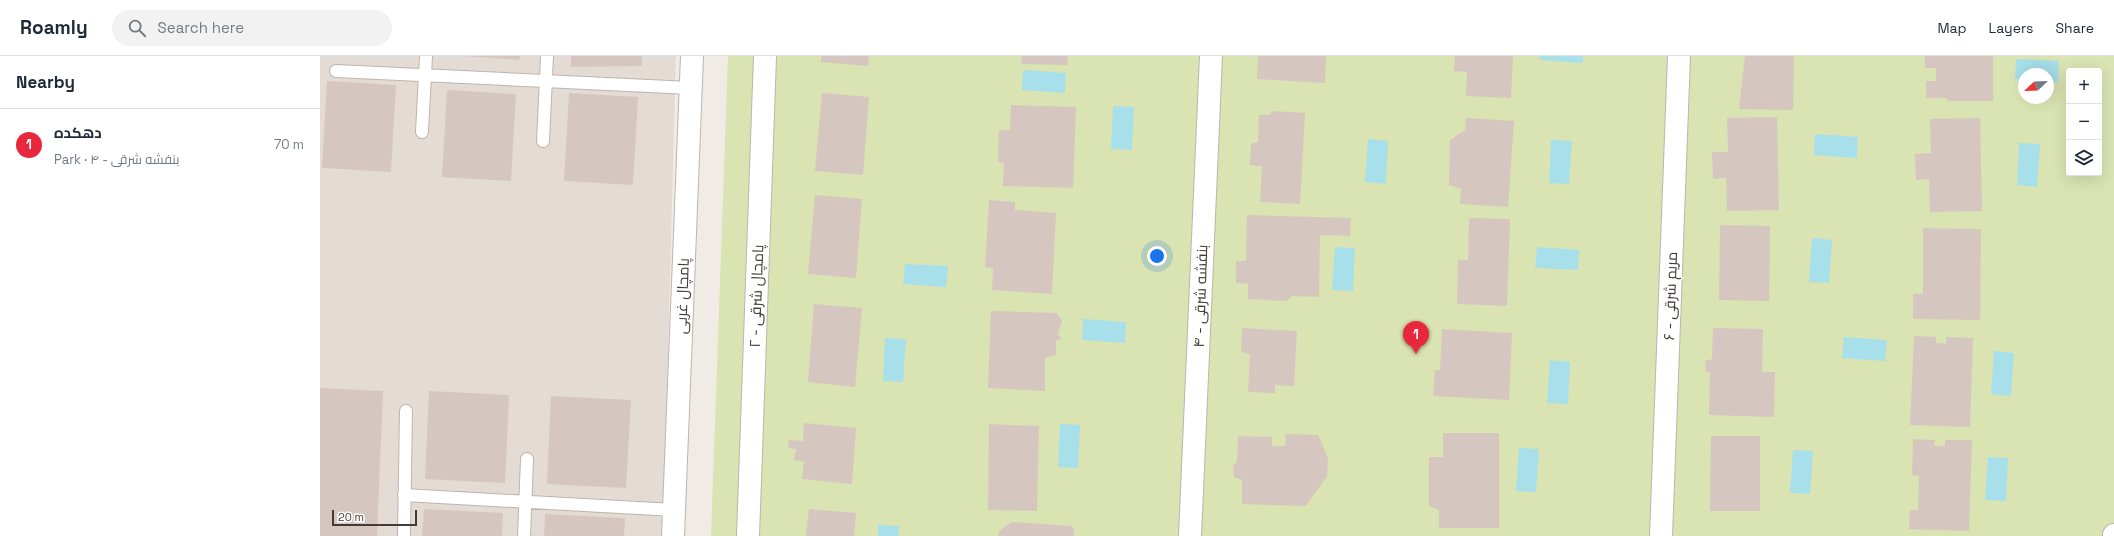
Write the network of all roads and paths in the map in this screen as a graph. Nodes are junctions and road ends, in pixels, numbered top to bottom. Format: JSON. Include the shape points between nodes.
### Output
{"nodes":[{"id":1,"x":426,"y":56,"type":"edge"},
{"id":2,"x":546,"y":56,"type":"edge"},
{"id":3,"x":692,"y":56,"type":"edge"},
{"id":4,"x":765,"y":56,"type":"edge"},
{"id":5,"x":1211,"y":56,"type":"edge"},
{"id":6,"x":1679,"y":56,"type":"edge"},
{"id":7,"x":336,"y":71,"type":"dead end"},
{"id":8,"x":425,"y":76,"type":"junction"},
{"id":9,"x":545,"y":81,"type":"junction"},
{"id":10,"x":690,"y":88,"type":"junction"},
{"id":11,"x":422,"y":132,"type":"dead end"},
{"id":12,"x":543,"y":141,"type":"dead end"},
{"id":13,"x":406,"y":411,"type":"dead end"},
{"id":14,"x":527,"y":459,"type":"dead end"},
{"id":15,"x":404,"y":495,"type":"junction"},
{"id":16,"x":525,"y":502,"type":"junction"},
{"id":17,"x":674,"y":510,"type":"junction"},
{"id":18,"x":404,"y":536,"type":"edge"},
{"id":19,"x":524,"y":536,"type":"edge"},
{"id":20,"x":673,"y":536,"type":"edge"},
{"id":21,"x":748,"y":536,"type":"edge"},
{"id":22,"x":1190,"y":536,"type":"edge"},
{"id":23,"x":1660,"y":536,"type":"edge"}],
"edges":[{"from":1,"to":8,"type":"lane"},
{"from":2,"to":9,"type":"lane"},
{"from":3,"to":10,"type":"street","name":"پامچال غربی"},
{"from":4,"to":21,"type":"street","name":"پامچال شرقی - ۲"},
{"from":5,"to":22,"type":"street","name":"بنفشه شرقی - ۴"},
{"from":6,"to":23,"type":"street","name":"مریم شرقی - ۶"},
{"from":7,"to":8,"type":"lane"},
{"from":8,"to":9,"type":"lane"},
{"from":8,"to":11,"type":"lane"},
{"from":9,"to":10,"type":"lane"},
{"from":9,"to":12,"type":"lane"},
{"from":10,"to":17,"type":"street","name":"پامچال غربی"},
{"from":13,"to":15,"type":"lane"},
{"from":14,"to":16,"type":"lane"},
{"from":15,"to":16,"type":"lane"},
{"from":15,"to":18,"type":"lane"},
{"from":16,"to":17,"type":"lane"},
{"from":16,"to":19,"type":"lane"},
{"from":17,"to":20,"type":"street","name":"پامچال غربی"}]}
